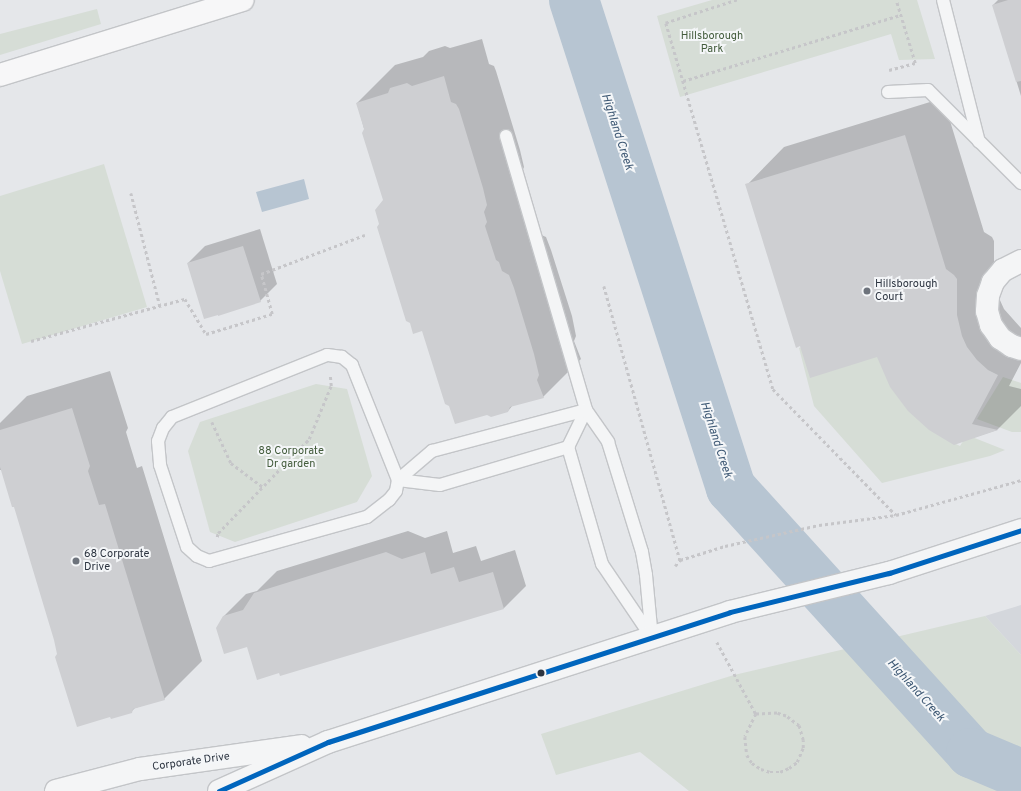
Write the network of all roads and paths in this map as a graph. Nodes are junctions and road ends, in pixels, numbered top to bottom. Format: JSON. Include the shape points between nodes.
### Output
{"nodes":[{"id":1,"x":243,"y":0,"type":"edge"},
{"id":2,"x":737,"y":0,"type":"edge"},
{"id":3,"x":896,"y":0,"type":"edge"},
{"id":4,"x":943,"y":0,"type":"edge"},
{"id":5,"x":900,"y":15,"type":"junction"},
{"id":6,"x":0,"y":76,"type":"edge"},
{"id":7,"x":683,"y":82,"type":"junction"},
{"id":8,"x":888,"y":92,"type":"joint"},
{"id":9,"x":506,"y":136,"type":"dead end"},
{"id":10,"x":979,"y":143,"type":"junction"},
{"id":11,"x":1021,"y":183,"type":"edge"},
{"id":12,"x":130,"y":193,"type":"dead end"},
{"id":13,"x":365,"y":235,"type":"dead end"},
{"id":14,"x":1021,"y":261,"type":"edge"},
{"id":15,"x":604,"y":286,"type":"dead end"},
{"id":16,"x":160,"y":306,"type":"junction"},
{"id":17,"x":31,"y":341,"type":"dead end"},
{"id":18,"x":1021,"y":349,"type":"edge"},
{"id":19,"x":327,"y":355,"type":"junction"},
{"id":20,"x":204,"y":405,"type":"junction"},
{"id":21,"x":586,"y":410,"type":"junction"},
{"id":22,"x":568,"y":447,"type":"junction"},
{"id":23,"x":398,"y":480,"type":"junction"},
{"id":24,"x":1021,"y":480,"type":"edge"},
{"id":25,"x":263,"y":487,"type":"junction"},
{"id":26,"x":896,"y":515,"type":"junction"},
{"id":27,"x":1021,"y":530,"type":"edge"},
{"id":28,"x":680,"y":560,"type":"junction"},
{"id":29,"x":209,"y":561,"type":"junction"},
{"id":30,"x":675,"y":566,"type":"dead end"},
{"id":31,"x":706,"y":620,"type":"junction"},
{"id":32,"x":652,"y":638,"type":"junction"},
{"id":33,"x":756,"y":714,"type":"junction"},
{"id":34,"x":328,"y":742,"type":"junction"},
{"id":35,"x":56,"y":791,"type":"edge"},
{"id":36,"x":219,"y":791,"type":"edge"}],
"edges":[{"from":1,"to":6,"type":"highway"},
{"from":2,"to":7,"type":"path","via":[[666,23]]},
{"from":3,"to":5,"type":"path"},
{"from":4,"to":10,"type":"lane"},
{"from":5,"to":7,"type":"path"},
{"from":5,"to":8,"type":"path","via":[[915,63],[874,74]]},
{"from":7,"to":26,"type":"path","via":[[773,389]]},
{"from":8,"to":10,"type":"lane","via":[[928,90]]},
{"from":9,"to":21,"type":"lane"},
{"from":10,"to":11,"type":"lane"},
{"from":12,"to":16,"type":"path"},
{"from":13,"to":16,"type":"path","via":[[261,274],[272,314],[206,334],[185,299]]},
{"from":14,"to":18,"type":"street","via":[[1003,270],[993,282],[988,296],[987,311],[991,325],[1000,338]]},
{"from":15,"to":28,"type":"path"},
{"from":16,"to":17,"type":"path"},
{"from":19,"to":20,"type":"lane"},
{"from":19,"to":23,"type":"lane","via":[[342,357],[352,365]]},
{"from":19,"to":25,"type":"path","via":[[331,386],[309,438]]},
{"from":20,"to":25,"type":"path","via":[[231,462]]},
{"from":20,"to":29,"type":"lane","via":[[172,417],[163,428],[158,441],[160,465],[187,547],[197,556]]},
{"from":21,"to":22,"type":"lane"},
{"from":21,"to":23,"type":"lane","via":[[432,451]]},
{"from":21,"to":32,"type":"lane","via":[[608,442],[642,552]]},
{"from":22,"to":23,"type":"lane","via":[[440,485]]},
{"from":22,"to":32,"type":"lane","via":[[602,564]]},
{"from":23,"to":29,"type":"lane","via":[[396,491],[367,516]]},
{"from":24,"to":26,"type":"path"},
{"from":25,"to":29,"type":"path","via":[[218,533]]},
{"from":26,"to":28,"type":"path","via":[[819,525],[725,546]]},
{"from":27,"to":31,"type":"street","name":"Corporate Drive","via":[[889,573]]},
{"from":28,"to":30,"type":"path"},
{"from":31,"to":32,"type":"street","name":"Corporate Drive"},
{"from":31,"to":33,"type":"path"},
{"from":32,"to":34,"type":"street","name":"Corporate Drive"},
{"from":33,"to":33,"type":"path","via":[[745,737],[747,755],[752,763],[770,772],[780,772],[789,768],[797,762],[803,748],[799,726],[786,716]]},
{"from":34,"to":35,"type":"street","name":"Corporate Drive","via":[[140,769]]},
{"from":34,"to":36,"type":"street","name":"Corporate Drive"}]}
